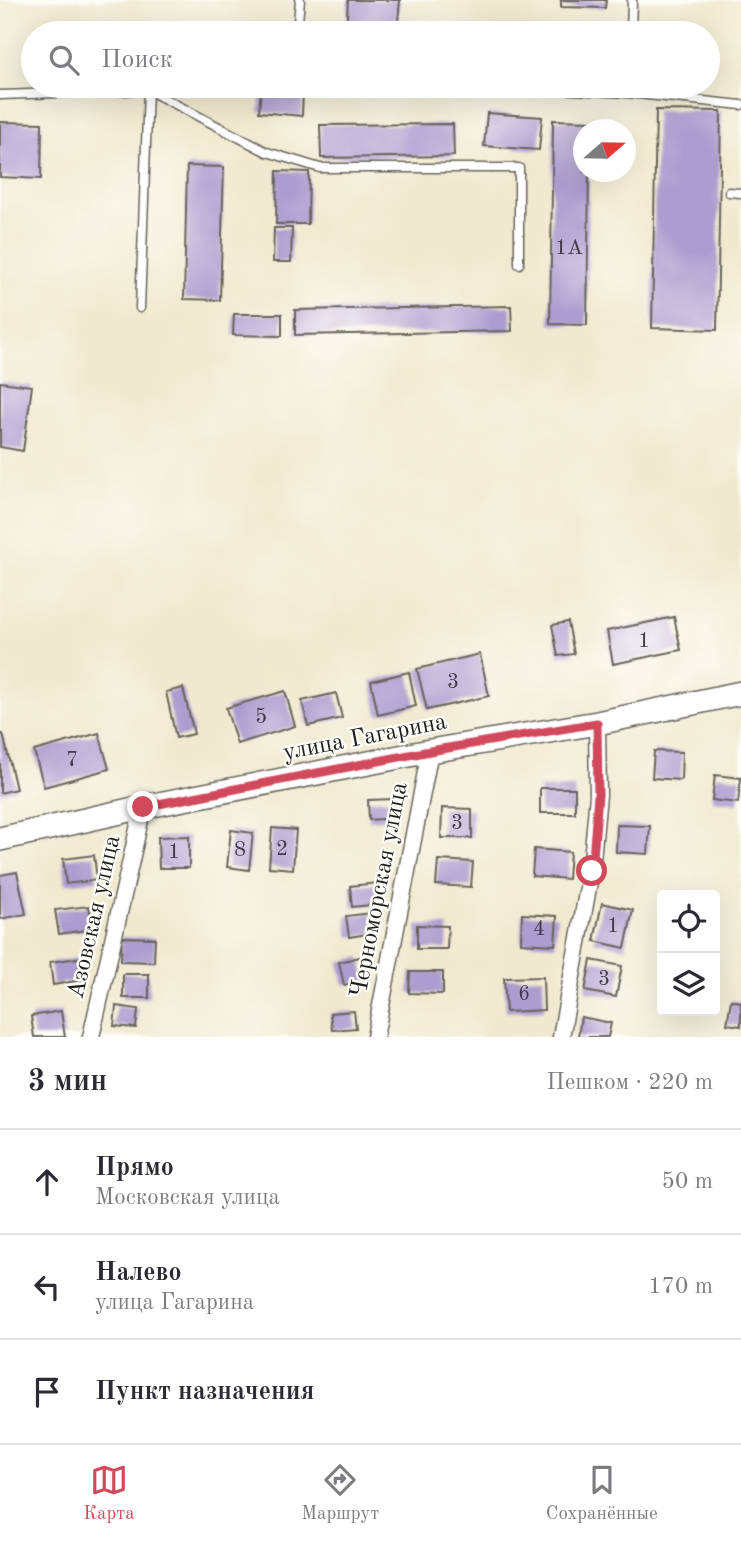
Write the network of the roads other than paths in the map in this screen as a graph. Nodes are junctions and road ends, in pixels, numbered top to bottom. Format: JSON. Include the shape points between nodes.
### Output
{"nodes":[{"id":1,"x":300,"y":0,"type":"edge"},
{"id":2,"x":632,"y":0,"type":"edge"},
{"id":3,"x":298,"y":21,"type":"edge"},
{"id":4,"x":631,"y":21,"type":"edge"},
{"id":5,"x":21,"y":94,"type":"edge"},
{"id":6,"x":0,"y":95,"type":"edge"},
{"id":7,"x":148,"y":98,"type":"edge"},
{"id":8,"x":163,"y":98,"type":"edge"},
{"id":9,"x":688,"y":98,"type":"edge"},
{"id":10,"x":741,"y":106,"type":"edge"},
{"id":11,"x":729,"y":192,"type":"dead end"},
{"id":12,"x":741,"y":193,"type":"edge"},
{"id":13,"x":519,"y":264,"type":"dead end"},
{"id":14,"x":140,"y":308,"type":"dead end"},
{"id":15,"x":741,"y":693,"type":"edge"},
{"id":16,"x":597,"y":723,"type":"junction"},
{"id":17,"x":430,"y":751,"type":"junction"},
{"id":18,"x":143,"y":807,"type":"junction"},
{"id":19,"x":0,"y":839,"type":"edge"},
{"id":20,"x":91,"y":1037,"type":"edge"},
{"id":21,"x":375,"y":1037,"type":"edge"},
{"id":22,"x":561,"y":1037,"type":"edge"}],
"edges":[{"from":1,"to":3,"type":"lane"},
{"from":2,"to":4,"type":"lane"},
{"from":5,"to":6,"type":"lane"},
{"from":7,"to":14,"type":"lane"},
{"from":8,"to":13,"type":"lane","via":[[267,152],[320,168],[519,168]]},
{"from":9,"to":10,"type":"lane"},
{"from":11,"to":12,"type":"lane"},
{"from":15,"to":16,"type":"street","name":"улица Гагарина"},
{"from":16,"to":17,"type":"street","name":"улица Гагарина"},
{"from":16,"to":22,"type":"street","via":[[592,871]]},
{"from":17,"to":18,"type":"street","name":"улица Гагарина"},
{"from":17,"to":21,"type":"street","name":"Черноморская улица"},
{"from":18,"to":19,"type":"street","name":"улица Гагарина"},
{"from":18,"to":20,"type":"street","name":"Азовская улица"}]}
